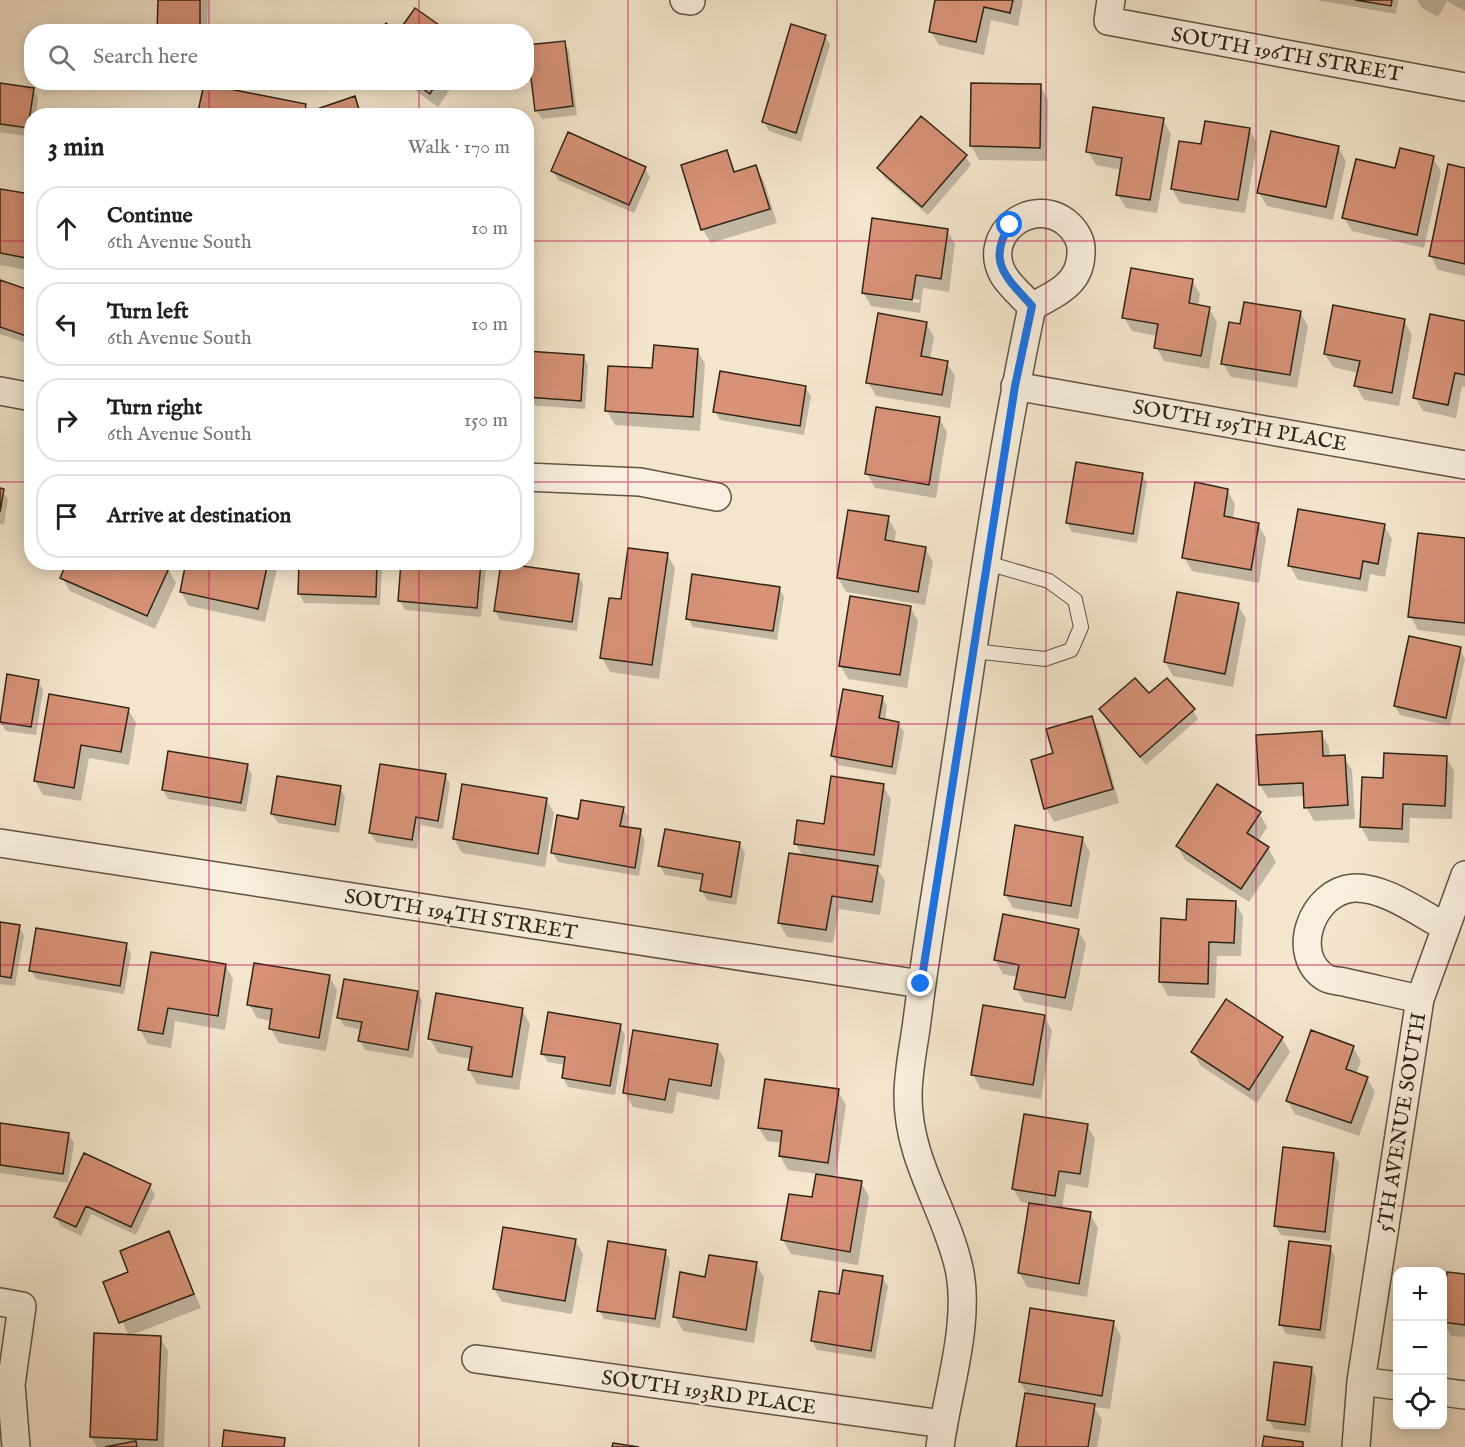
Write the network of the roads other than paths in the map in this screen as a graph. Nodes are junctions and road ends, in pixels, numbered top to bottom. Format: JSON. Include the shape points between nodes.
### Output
{"nodes":[{"id":1,"x":1110,"y":11,"type":"edge"},
{"id":2,"x":1465,"y":87,"type":"edge"},
{"id":3,"x":1032,"y":306,"type":"dead end"},
{"id":4,"x":1015,"y":386,"type":"junction"},
{"id":5,"x":0,"y":392,"type":"edge"},
{"id":6,"x":24,"y":396,"type":"edge"},
{"id":7,"x":1465,"y":465,"type":"edge"},
{"id":8,"x":534,"y":477,"type":"edge"},
{"id":9,"x":717,"y":497,"type":"dead end"},
{"id":10,"x":987,"y":563,"type":"junction"},
{"id":11,"x":974,"y":651,"type":"junction"},
{"id":12,"x":0,"y":843,"type":"edge"},
{"id":13,"x":1465,"y":875,"type":"edge"},
{"id":14,"x":1446,"y":927,"type":"junction"},
{"id":15,"x":921,"y":984,"type":"junction"},
{"id":16,"x":1420,"y":999,"type":"junction"},
{"id":17,"x":11,"y":1304,"type":"edge"},
{"id":18,"x":476,"y":1359,"type":"dead end"},
{"id":19,"x":1361,"y":1381,"type":"junction"},
{"id":20,"x":1393,"y":1385,"type":"edge"},
{"id":21,"x":1447,"y":1393,"type":"edge"},
{"id":22,"x":1465,"y":1395,"type":"edge"},
{"id":23,"x":942,"y":1436,"type":"edge"},
{"id":24,"x":16,"y":1447,"type":"edge"},
{"id":25,"x":1356,"y":1447,"type":"edge"}],
"edges":[{"from":1,"to":2,"type":"street","name":"SOUTH 196TH STREET"},
{"from":3,"to":4,"type":"street"},
{"from":4,"to":7,"type":"street","name":"SOUTH 195TH PLACE"},
{"from":4,"to":10,"type":"street"},
{"from":5,"to":6,"type":"street"},
{"from":8,"to":9,"type":"street","via":[[640,482]]},
{"from":10,"to":11,"type":"street"},
{"from":10,"to":11,"type":"lane","via":[[1049,581],[1075,600],[1081,627],[1071,650],[1045,659]]},
{"from":11,"to":15,"type":"street"},
{"from":12,"to":15,"type":"street","name":"SOUTH 194TH STREET"},
{"from":13,"to":14,"type":"street","name":"5TH AVENUE SOUTH"},
{"from":14,"to":16,"type":"street","name":"5TH AVENUE SOUTH"},
{"from":14,"to":16,"type":"street","via":[[1368,889],[1352,888],[1323,901],[1308,930],[1308,948],[1314,964],[1326,978]]},
{"from":15,"to":23,"type":"street","via":[[908,1096],[913,1147],[960,1270],[962,1317]]},
{"from":16,"to":19,"type":"street","name":"5TH AVENUE SOUTH"},
{"from":17,"to":24,"type":"street"},
{"from":18,"to":23,"type":"street","name":"SOUTH 193RD PLACE"},
{"from":19,"to":20,"type":"street"},
{"from":19,"to":25,"type":"street","name":"5TH AVENUE SOUTH"},
{"from":21,"to":22,"type":"street"}]}
